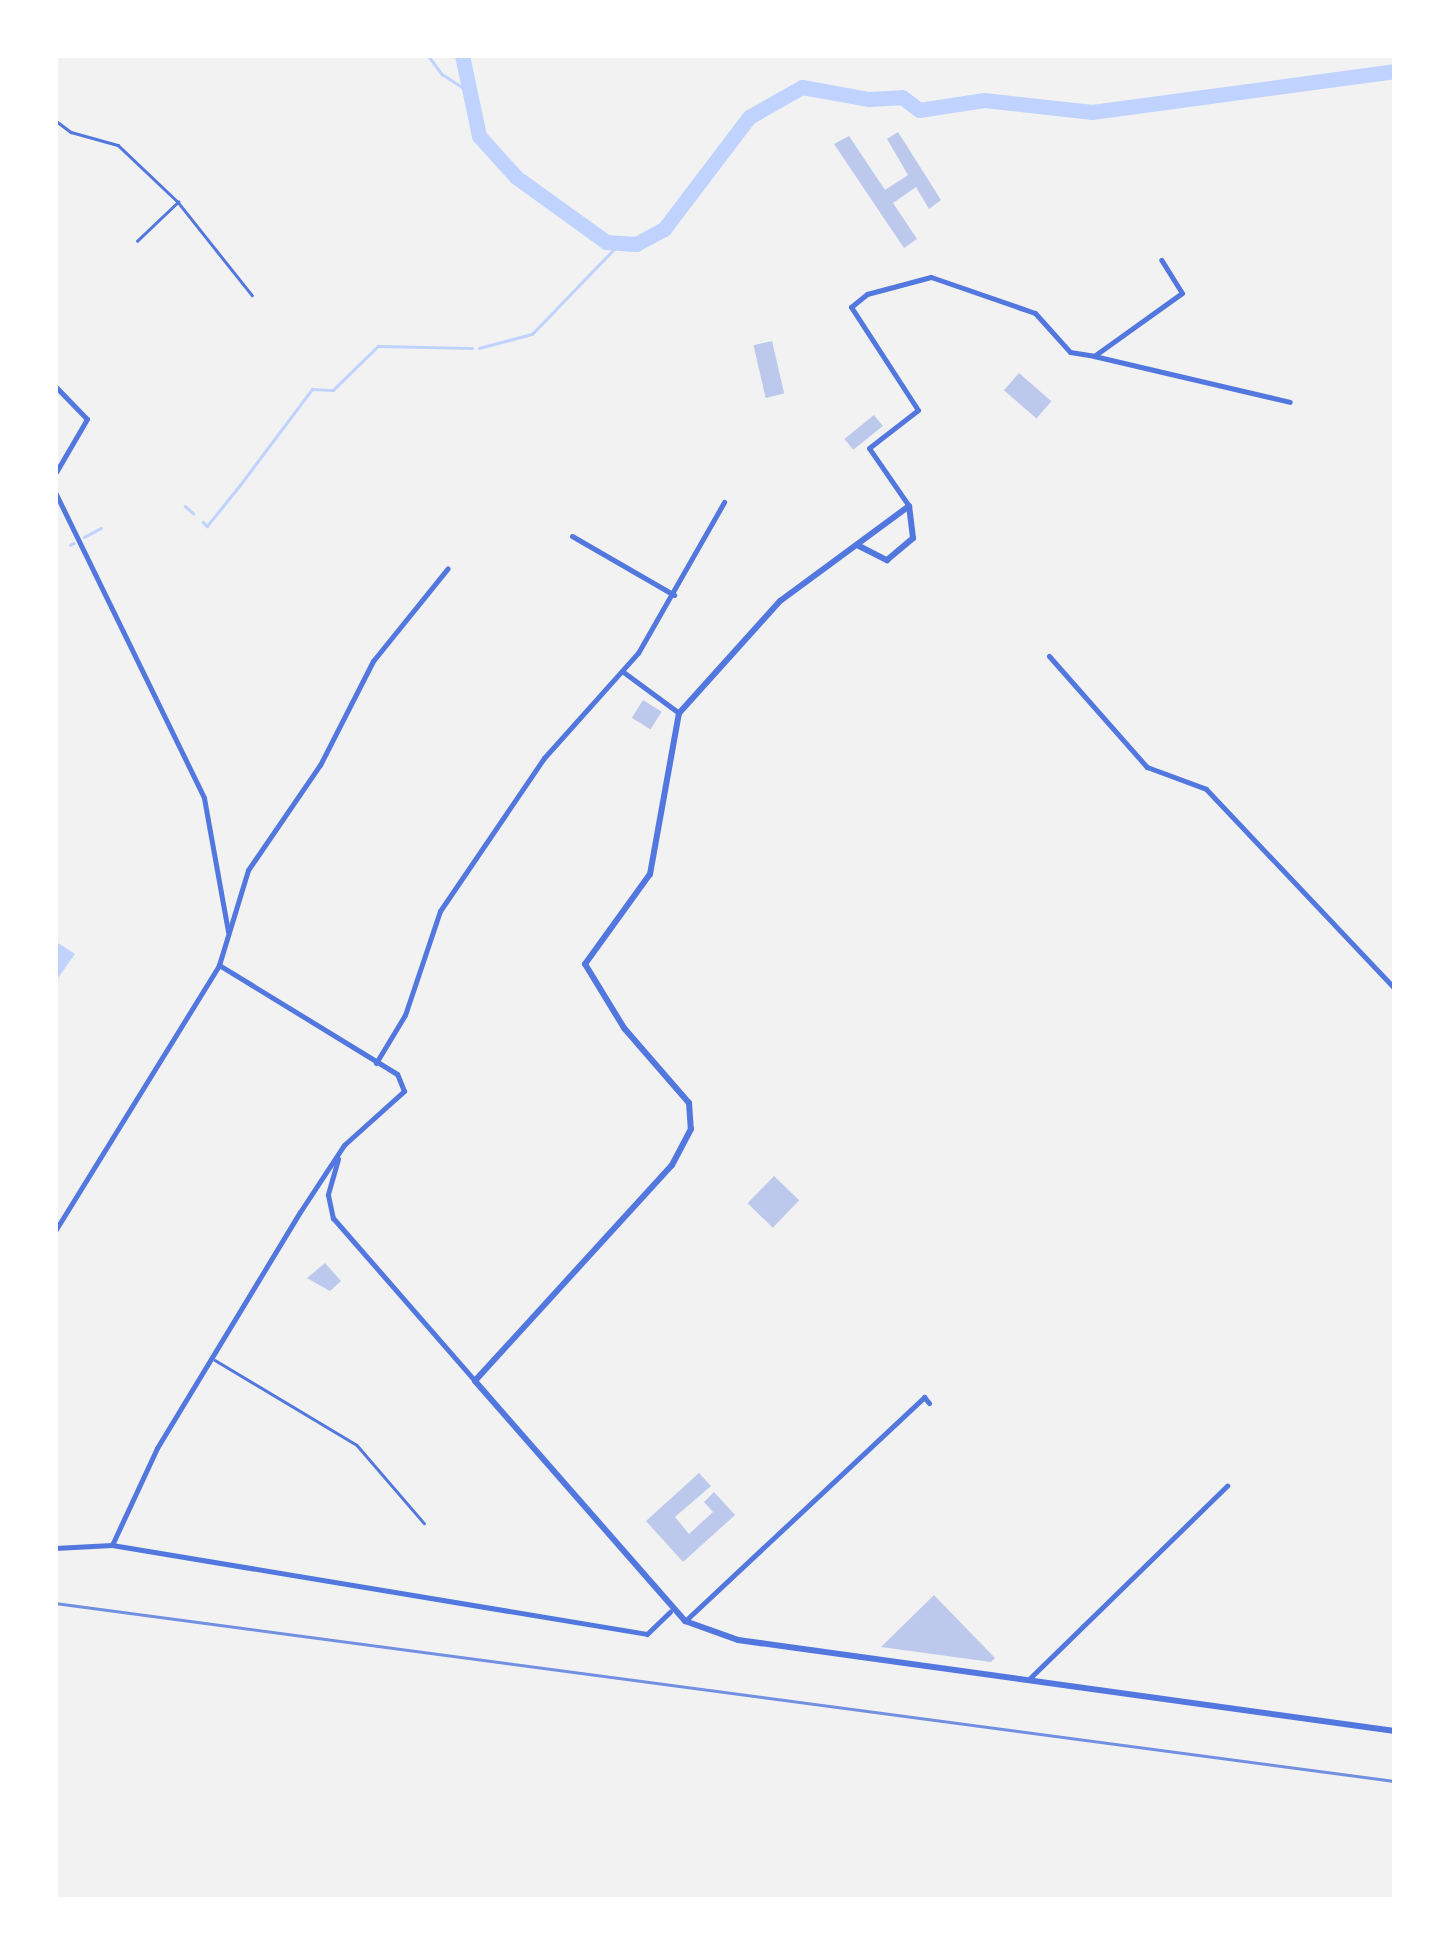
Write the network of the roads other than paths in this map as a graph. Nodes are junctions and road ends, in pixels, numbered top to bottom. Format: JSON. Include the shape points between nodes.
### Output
{"nodes":[{"id":1,"x":55,"y":120,"type":"edge"},
{"id":2,"x":178,"y":202,"type":"junction"},
{"id":3,"x":137,"y":241,"type":"dead end"},
{"id":4,"x":1161,"y":260,"type":"dead end"},
{"id":5,"x":252,"y":295,"type":"dead end"},
{"id":6,"x":1094,"y":356,"type":"junction"},
{"id":7,"x":55,"y":386,"type":"edge"},
{"id":8,"x":1290,"y":402,"type":"dead end"},
{"id":9,"x":55,"y":474,"type":"edge"},
{"id":10,"x":55,"y":492,"type":"edge"},
{"id":11,"x":724,"y":502,"type":"dead end"},
{"id":12,"x":909,"y":506,"type":"junction"},
{"id":13,"x":572,"y":536,"type":"dead end"},
{"id":14,"x":857,"y":545,"type":"junction"},
{"id":15,"x":448,"y":568,"type":"dead end"},
{"id":16,"x":674,"y":595,"type":"junction"},
{"id":17,"x":1049,"y":656,"type":"dead end"},
{"id":18,"x":620,"y":670,"type":"junction"},
{"id":19,"x":679,"y":714,"type":"junction"},
{"id":20,"x":228,"y":937,"type":"junction"},
{"id":21,"x":219,"y":965,"type":"junction"},
{"id":22,"x":1395,"y":989,"type":"edge"},
{"id":23,"x":376,"y":1063,"type":"junction"},
{"id":24,"x":340,"y":1150,"type":"junction"},
{"id":25,"x":55,"y":1231,"type":"edge"},
{"id":26,"x":212,"y":1358,"type":"junction"},
{"id":27,"x":475,"y":1382,"type":"junction"},
{"id":28,"x":929,"y":1402,"type":"dead end"},
{"id":29,"x":1226,"y":1486,"type":"dead end"},
{"id":30,"x":424,"y":1523,"type":"dead end"},
{"id":31,"x":112,"y":1545,"type":"junction"},
{"id":32,"x":55,"y":1548,"type":"edge"},
{"id":33,"x":670,"y":1612,"type":"junction"},
{"id":34,"x":685,"y":1622,"type":"junction"},
{"id":35,"x":1029,"y":1679,"type":"junction"},
{"id":36,"x":1395,"y":1732,"type":"edge"}],
"edges":[{"from":1,"to":2,"type":"lane","via":[[70,132],[118,145]]},
{"from":2,"to":3,"type":"lane"},
{"from":2,"to":5,"type":"lane"},
{"from":4,"to":6,"type":"street","via":[[1182,293]]},
{"from":6,"to":8,"type":"street"},
{"from":6,"to":12,"type":"street","via":[[1070,352],[1035,313],[932,277],[867,294],[851,307],[918,410],[870,448]]},
{"from":7,"to":9,"type":"street","via":[[86,419]]},
{"from":10,"to":20,"type":"street","via":[[204,798]]},
{"from":11,"to":16,"type":"street"},
{"from":12,"to":14,"type":"street"},
{"from":12,"to":14,"type":"street","via":[[913,538],[887,560]]},
{"from":13,"to":16,"type":"street"},
{"from":14,"to":19,"type":"street","via":[[780,601]]},
{"from":15,"to":20,"type":"street","via":[[374,661],[320,765],[248,870]]},
{"from":16,"to":18,"type":"street"},
{"from":17,"to":22,"type":"street","via":[[1147,767],[1206,788]]},
{"from":18,"to":19,"type":"street"},
{"from":18,"to":23,"type":"street","via":[[544,758],[440,910],[404,1015]]},
{"from":19,"to":27,"type":"street","via":[[650,874],[585,964],[624,1028],[689,1103],[690,1129],[672,1165]]},
{"from":20,"to":21,"type":"street"},
{"from":21,"to":23,"type":"street"},
{"from":21,"to":25,"type":"street"},
{"from":23,"to":24,"type":"street","via":[[396,1074],[404,1091]]},
{"from":24,"to":26,"type":"street"},
{"from":24,"to":27,"type":"street","via":[[328,1196],[334,1218]]},
{"from":26,"to":30,"type":"lane","via":[[358,1445]]},
{"from":26,"to":31,"type":"street","via":[[156,1448]]},
{"from":27,"to":33,"type":"street"},
{"from":28,"to":34,"type":"street","via":[[924,1397]]},
{"from":29,"to":35,"type":"street"},
{"from":31,"to":32,"type":"street"},
{"from":31,"to":33,"type":"street","via":[[648,1634]]},
{"from":33,"to":34,"type":"street"},
{"from":34,"to":35,"type":"street","via":[[738,1640]]},
{"from":35,"to":36,"type":"street"}]}
